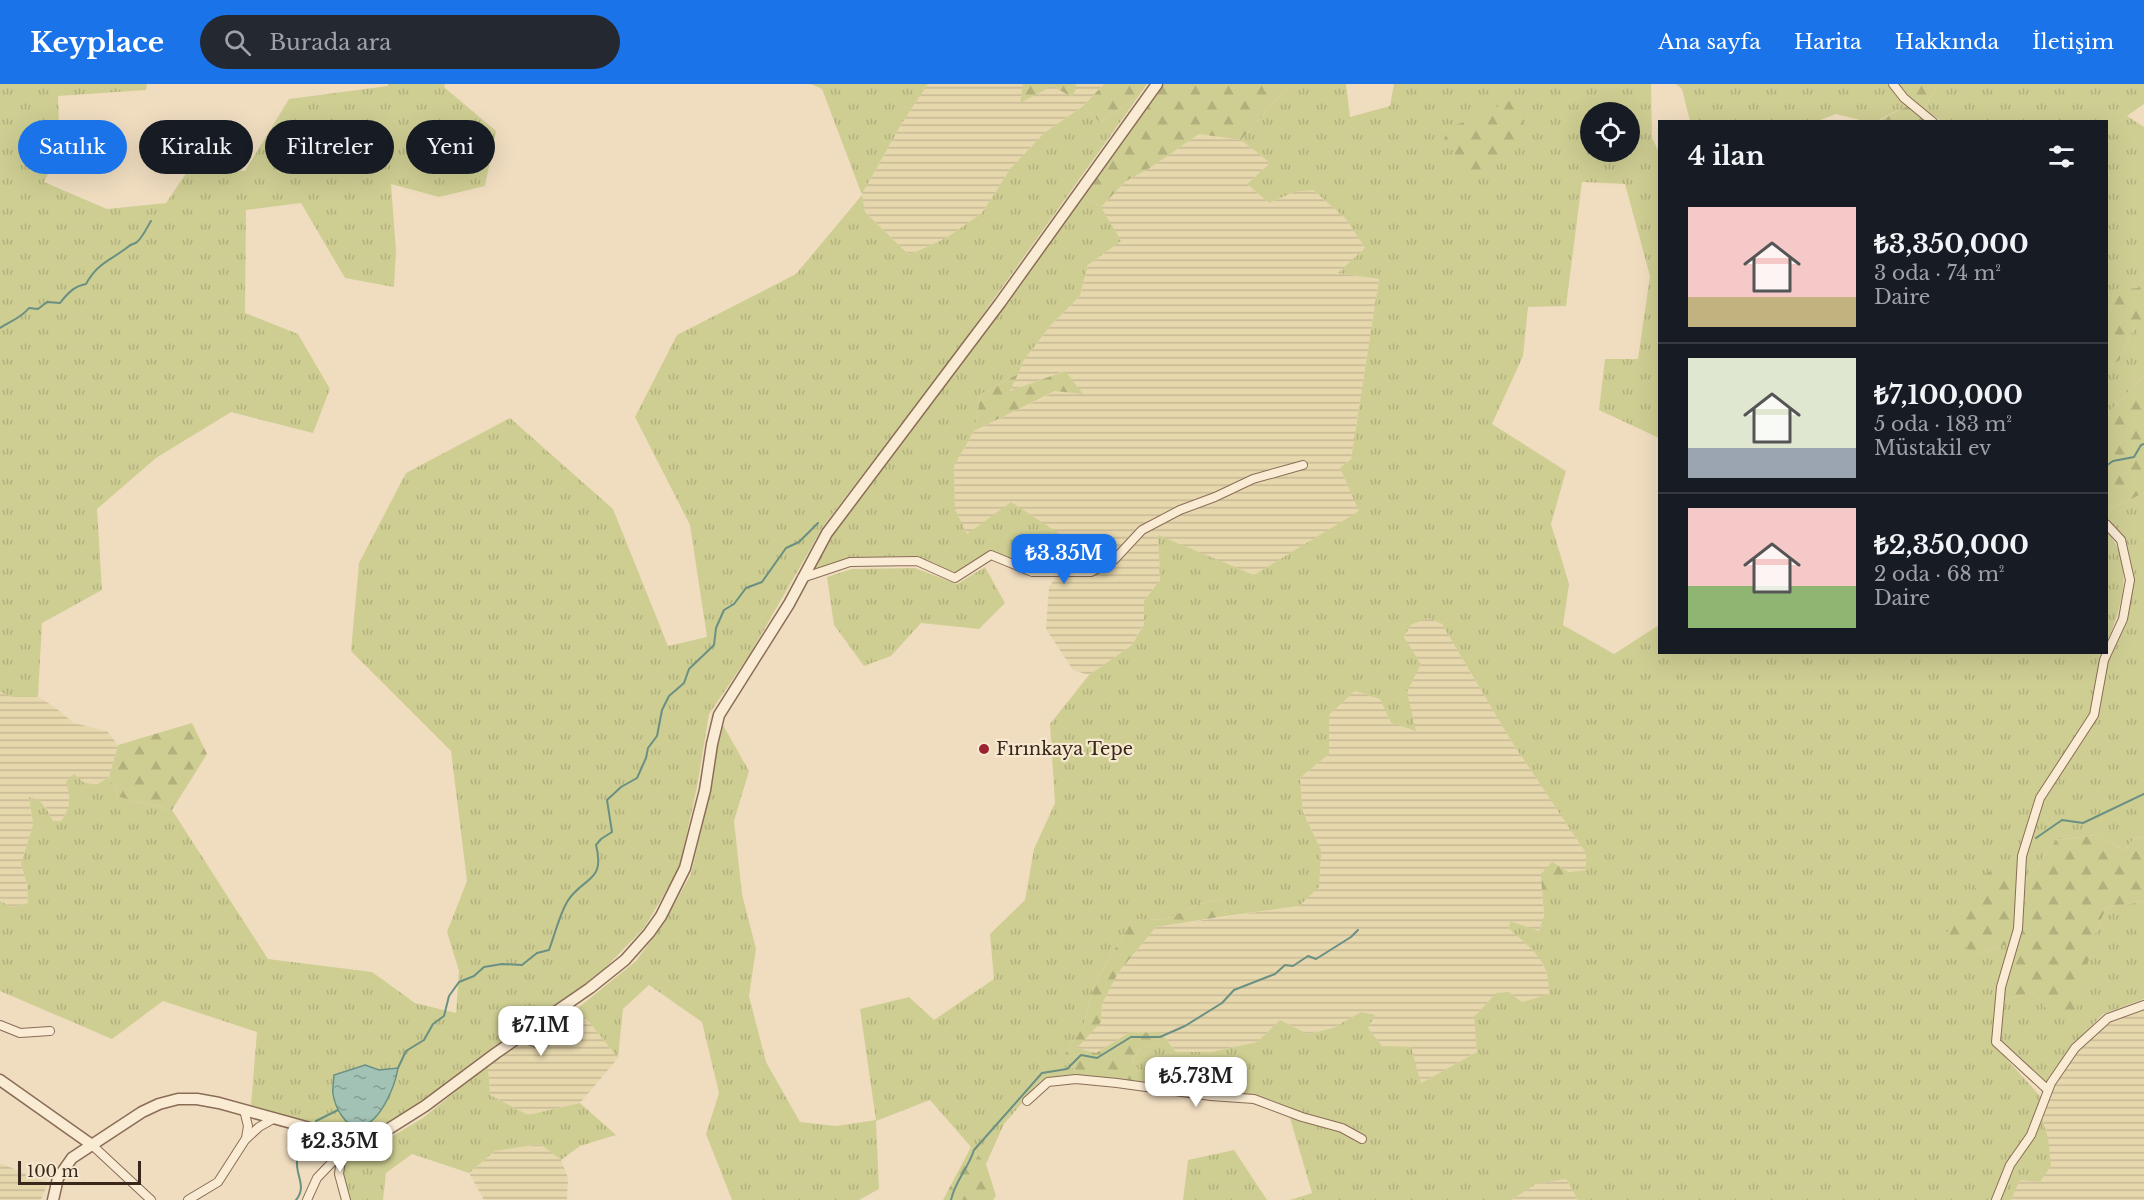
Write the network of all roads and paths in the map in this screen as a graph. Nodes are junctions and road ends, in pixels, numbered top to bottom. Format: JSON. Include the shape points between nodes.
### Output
{"nodes":[{"id":1,"x":1157,"y":84,"type":"edge"},
{"id":2,"x":1893,"y":84,"type":"edge"},
{"id":3,"x":1931,"y":120,"type":"edge"},
{"id":4,"x":1303,"y":465,"type":"dead end"},
{"id":5,"x":2108,"y":526,"type":"edge"},
{"id":6,"x":802,"y":578,"type":"junction"},
{"id":7,"x":2108,"y":651,"type":"edge"},
{"id":8,"x":2107,"y":654,"type":"edge"},
{"id":9,"x":2144,"y":1005,"type":"edge"},
{"id":10,"x":0,"y":1025,"type":"edge"},
{"id":11,"x":50,"y":1031,"type":"dead end"},
{"id":12,"x":560,"y":1032,"type":"dead end"},
{"id":13,"x":521,"y":1035,"type":"junction"},
{"id":14,"x":0,"y":1080,"type":"edge"},
{"id":15,"x":2048,"y":1090,"type":"junction"},
{"id":16,"x":1028,"y":1101,"type":"dead end"},
{"id":17,"x":244,"y":1110,"type":"junction"},
{"id":18,"x":275,"y":1118,"type":"junction"},
{"id":19,"x":352,"y":1136,"type":"junction"},
{"id":20,"x":1362,"y":1139,"type":"dead end"},
{"id":21,"x":245,"y":1140,"type":"junction"},
{"id":22,"x":92,"y":1145,"type":"junction"},
{"id":23,"x":342,"y":1152,"type":"junction"},
{"id":24,"x":53,"y":1200,"type":"edge"},
{"id":25,"x":150,"y":1200,"type":"edge"},
{"id":26,"x":188,"y":1200,"type":"edge"},
{"id":27,"x":307,"y":1200,"type":"edge"},
{"id":28,"x":346,"y":1200,"type":"edge"},
{"id":29,"x":1996,"y":1200,"type":"edge"}],
"edges":[{"from":1,"to":6,"type":"street","via":[[1000,303],[838,517]]},
{"from":2,"to":3,"type":"street"},
{"from":4,"to":6,"type":"street","via":[[1253,479],[1180,510],[1142,530],[1114,560],[1091,572],[1032,572],[991,555],[955,578],[917,561],[850,562]]},
{"from":5,"to":7,"type":"street","via":[[2121,540],[2130,580],[2123,619]]},
{"from":6,"to":13,"type":"street","via":[[719,715],[688,859],[661,916],[610,973]]},
{"from":8,"to":15,"type":"street","via":[[2094,715],[2040,798],[2022,856],[2018,929],[2001,987],[1996,1042]]},
{"from":9,"to":15,"type":"street","via":[[2108,1018],[2076,1048]]},
{"from":10,"to":11,"type":"street","via":[[20,1033]]},
{"from":12,"to":13,"type":"street","via":[[546,1043],[534,1044]]},
{"from":13,"to":19,"type":"street","via":[[394,1126]]},
{"from":14,"to":22,"type":"street"},
{"from":15,"to":29,"type":"street","via":[[2031,1136],[2010,1165]]},
{"from":16,"to":20,"type":"street","via":[[1048,1082],[1076,1079],[1116,1083],[1254,1099],[1342,1128]]},
{"from":17,"to":18,"type":"street"},
{"from":17,"to":21,"type":"street","via":[[248,1126]]},
{"from":17,"to":22,"type":"street","via":[[197,1100],[170,1101],[142,1112]]},
{"from":18,"to":19,"type":"street"},
{"from":18,"to":21,"type":"street"},
{"from":19,"to":23,"type":"street"},
{"from":21,"to":26,"type":"street","via":[[218,1182]]},
{"from":22,"to":24,"type":"street","via":[[66,1165]]},
{"from":22,"to":25,"type":"street"},
{"from":23,"to":27,"type":"street","via":[[317,1178]]},
{"from":23,"to":28,"type":"street","via":[[339,1174]]}]}
